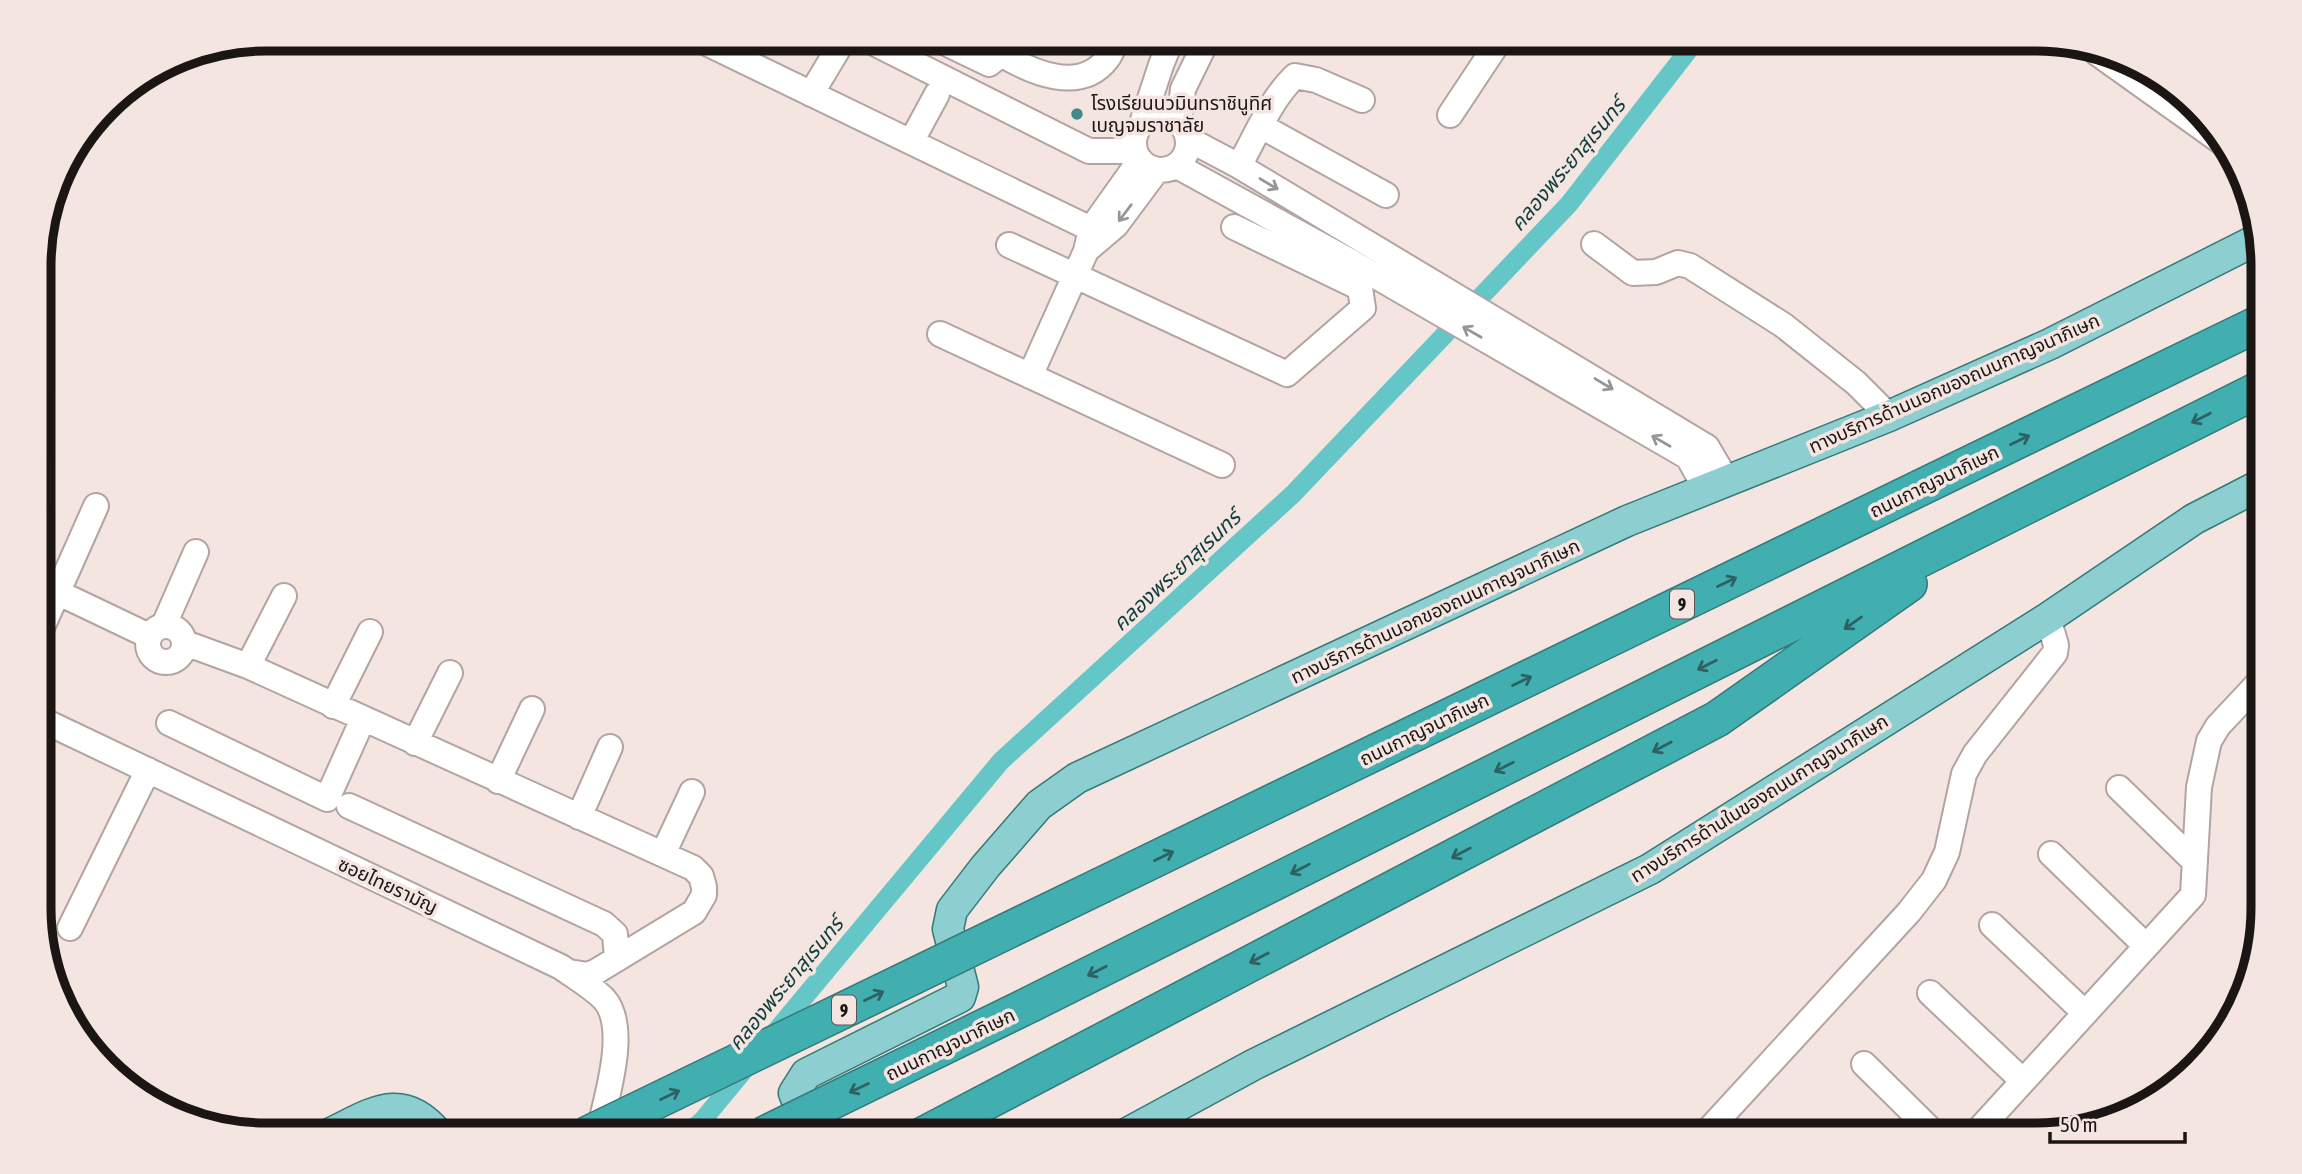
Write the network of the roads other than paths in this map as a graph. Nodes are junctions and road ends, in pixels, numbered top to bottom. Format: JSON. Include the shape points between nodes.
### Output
{"nodes":[{"id":1,"x":736,"y":51,"type":"edge"},
{"id":2,"x":844,"y":51,"type":"edge"},
{"id":3,"x":874,"y":51,"type":"edge"},
{"id":4,"x":962,"y":51,"type":"edge"},
{"id":5,"x":1001,"y":51,"type":"edge"},
{"id":6,"x":1009,"y":51,"type":"edge"},
{"id":7,"x":1112,"y":51,"type":"edge"},
{"id":8,"x":1167,"y":51,"type":"edge"},
{"id":9,"x":1202,"y":51,"type":"edge"},
{"id":10,"x":1493,"y":51,"type":"edge"},
{"id":11,"x":2118,"y":67,"type":"edge"},
{"id":12,"x":811,"y":94,"type":"junction"},
{"id":13,"x":937,"y":94,"type":"dead end"},
{"id":14,"x":1362,"y":100,"type":"dead end"},
{"id":15,"x":1450,"y":115,"type":"dead end"},
{"id":16,"x":1142,"y":123,"type":"junction"},
{"id":17,"x":1261,"y":126,"type":"junction"},
{"id":18,"x":2200,"y":126,"type":"edge"},
{"id":19,"x":1184,"y":131,"type":"junction"},
{"id":20,"x":911,"y":142,"type":"junction"},
{"id":21,"x":1152,"y":162,"type":"junction"},
{"id":22,"x":1239,"y":166,"type":"junction"},
{"id":23,"x":1386,"y":195,"type":"dead end"},
{"id":24,"x":1234,"y":227,"type":"dead end"},
{"id":25,"x":1361,"y":239,"type":"junction"},
{"id":26,"x":1089,"y":240,"type":"junction"},
{"id":27,"x":2249,"y":243,"type":"edge"},
{"id":28,"x":1594,"y":244,"type":"dead end"},
{"id":29,"x":1009,"y":245,"type":"dead end"},
{"id":30,"x":1348,"y":261,"type":"junction"},
{"id":31,"x":1379,"y":265,"type":"junction"},
{"id":32,"x":1075,"y":276,"type":"junction"},
{"id":33,"x":2251,"y":327,"type":"edge"},
{"id":34,"x":940,"y":334,"type":"dead end"},
{"id":35,"x":1030,"y":376,"type":"junction"},
{"id":36,"x":2251,"y":393,"type":"edge"},
{"id":37,"x":1889,"y":416,"type":"junction"},
{"id":38,"x":1222,"y":465,"type":"dead end"},
{"id":39,"x":1716,"y":485,"type":"junction"},
{"id":40,"x":2251,"y":490,"type":"edge"},
{"id":41,"x":96,"y":506,"type":"dead end"},
{"id":42,"x":2009,"y":514,"type":"junction"},
{"id":43,"x":196,"y":552,"type":"dead end"},
{"id":44,"x":51,"y":585,"type":"edge"},
{"id":45,"x":51,"y":589,"type":"edge"},
{"id":46,"x":284,"y":596,"type":"dead end"},
{"id":47,"x":2048,"y":618,"type":"junction"},
{"id":48,"x":156,"y":630,"type":"junction"},
{"id":49,"x":370,"y":632,"type":"dead end"},
{"id":50,"x":185,"y":643,"type":"junction"},
{"id":51,"x":248,"y":666,"type":"junction"},
{"id":52,"x":450,"y":673,"type":"dead end"},
{"id":53,"x":2251,"y":691,"type":"edge"},
{"id":54,"x":333,"y":706,"type":"junction"},
{"id":55,"x":532,"y":709,"type":"dead end"},
{"id":56,"x":363,"y":719,"type":"junction"},
{"id":57,"x":169,"y":723,"type":"dead end"},
{"id":58,"x":51,"y":724,"type":"edge"},
{"id":59,"x":415,"y":743,"type":"junction"},
{"id":60,"x":610,"y":747,"type":"dead end"},
{"id":61,"x":148,"y":770,"type":"junction"},
{"id":62,"x":498,"y":780,"type":"junction"},
{"id":63,"x":2119,"y":788,"type":"dead end"},
{"id":64,"x":692,"y":792,"type":"dead end"},
{"id":65,"x":349,"y":806,"type":"dead end"},
{"id":66,"x":579,"y":817,"type":"junction"},
{"id":67,"x":663,"y":854,"type":"junction"},
{"id":68,"x":2052,"y":854,"type":"dead end"},
{"id":69,"x":2195,"y":862,"type":"junction"},
{"id":70,"x":1992,"y":926,"type":"dead end"},
{"id":71,"x":70,"y":928,"type":"dead end"},
{"id":72,"x":2146,"y":946,"type":"junction"},
{"id":73,"x":617,"y":960,"type":"junction"},
{"id":74,"x":569,"y":972,"type":"junction"},
{"id":75,"x":1930,"y":993,"type":"dead end"},
{"id":76,"x":2085,"y":1013,"type":"junction"},
{"id":77,"x":1864,"y":1064,"type":"dead end"},
{"id":78,"x":2023,"y":1081,"type":"junction"},
{"id":79,"x":352,"y":1123,"type":"edge"},
{"id":80,"x":427,"y":1123,"type":"edge"},
{"id":81,"x":601,"y":1123,"type":"edge"},
{"id":82,"x":611,"y":1123,"type":"edge"},
{"id":83,"x":788,"y":1123,"type":"edge"},
{"id":84,"x":805,"y":1123,"type":"edge"},
{"id":85,"x":946,"y":1123,"type":"edge"},
{"id":86,"x":1146,"y":1123,"type":"edge"},
{"id":87,"x":1715,"y":1123,"type":"edge"},
{"id":88,"x":1924,"y":1123,"type":"edge"},
{"id":89,"x":1985,"y":1123,"type":"edge"}],
"edges":[{"from":1,"to":12,"type":"street"},
{"from":2,"to":12,"type":"street"},
{"from":3,"to":21,"type":"street","via":[[1089,151]]},
{"from":4,"to":5,"type":"street","via":[[989,64]]},
{"from":6,"to":7,"type":"street","via":[[1022,67],[1057,78],[1097,69]]},
{"from":8,"to":16,"type":"street"},
{"from":9,"to":19,"type":"street","via":[[1183,89]]},
{"from":10,"to":15,"type":"street"},
{"from":11,"to":18,"type":"street"},
{"from":12,"to":20,"type":"street"},
{"from":13,"to":20,"type":"street"},
{"from":14,"to":17,"type":"street","via":[[1295,76]]},
{"from":16,"to":19,"type":"street","via":[[1156,116],[1172,117]]},
{"from":16,"to":21,"type":"street","via":[[1134,136]]},
{"from":17,"to":22,"type":"street"},
{"from":17,"to":23,"type":"street"},
{"from":19,"to":21,"type":"street","via":[[1186,154]]},
{"from":19,"to":22,"type":"street"},
{"from":20,"to":26,"type":"street"},
{"from":21,"to":26,"type":"street","via":[[1116,225]]},
{"from":21,"to":30,"type":"street"},
{"from":22,"to":25,"type":"street","one_way":true},
{"from":24,"to":32,"type":"street","via":[[1360,288],[1363,308],[1287,374]]},
{"from":25,"to":30,"type":"street"},
{"from":25,"to":31,"type":"street"},
{"from":26,"to":32,"type":"street"},
{"from":27,"to":37,"type":"main road","name":"ทางบริการด้านนอกของถนนกาญจนาภิเษก","via":[[2050,344]]},
{"from":28,"to":37,"type":"street","via":[[1633,273],[1656,272],[1678,263],[1690,266],[1783,325],[1856,383]]},
{"from":29,"to":32,"type":"street"},
{"from":30,"to":31,"type":"street"},
{"from":31,"to":39,"type":"street","via":[[1572,377],[1688,457]]},
{"from":32,"to":35,"type":"street"},
{"from":82,"to":33,"type":"highway","name":"ถนนกาญจนาภิเษก","number":"9","one_way":true,"bridge":true},
{"from":34,"to":35,"type":"street"},
{"from":35,"to":38,"type":"street"},
{"from":36,"to":42,"type":"highway","name":"ถนนกาญจนาภิเษก","one_way":true},
{"from":37,"to":39,"type":"main road","name":"ทางบริการด้านนอกของถนนกาญจนาภิเษก"},
{"from":39,"to":84,"type":"main road","name":"ทางบริการด้านนอกของถนนกาญจนาภิเษก","via":[[1627,521],[1077,778],[1039,804],[952,911],[948,929],[963,987],[960,997],[806,1074],[794,1093]]},
{"from":40,"to":47,"type":"main road","name":"ทางบริการด้านในของถนนกาญจนาภิเษก","via":[[2194,519]]},
{"from":41,"to":44,"type":"street"},
{"from":42,"to":83,"type":"highway","name":"ถนนกาญจนาภิเษก","one_way":true,"bridge":true},
{"from":42,"to":85,"type":"highway","one_way":true,"via":[[1717,719]]},
{"from":43,"to":48,"type":"street"},
{"from":45,"to":48,"type":"street"},
{"from":46,"to":51,"type":"street"},
{"from":47,"to":86,"type":"main road","name":"ทางบริการด้านในของถนนกาญจนาภิเษก","via":[[1650,869],[1253,1065]]},
{"from":47,"to":87,"type":"street","via":[[2055,653],[1975,754],[1964,775],[1947,852],[1934,880]]},
{"from":48,"to":50,"type":"street","via":[[176,628]]},
{"from":48,"to":50,"type":"street","via":[[148,648],[154,658],[165,662],[177,659]]},
{"from":49,"to":54,"type":"street"},
{"from":50,"to":51,"type":"street"},
{"from":51,"to":54,"type":"street"},
{"from":52,"to":59,"type":"street"},
{"from":53,"to":69,"type":"street","via":[[2209,741],[2199,787]]},
{"from":54,"to":56,"type":"street"},
{"from":55,"to":62,"type":"street"},
{"from":56,"to":57,"type":"street","via":[[327,799]]},
{"from":56,"to":59,"type":"street"},
{"from":58,"to":61,"type":"street","name":"ซอยไทยรามัญ"},
{"from":59,"to":62,"type":"street"},
{"from":60,"to":66,"type":"street"},
{"from":61,"to":71,"type":"street"},
{"from":61,"to":74,"type":"street","name":"ซอยไทยรามัญ"},
{"from":62,"to":66,"type":"street"},
{"from":63,"to":69,"type":"street"},
{"from":64,"to":67,"type":"street"},
{"from":65,"to":73,"type":"street","via":[[604,924],[615,934]]},
{"from":66,"to":67,"type":"street"},
{"from":67,"to":73,"type":"street","via":[[693,868],[701,876],[704,895],[694,912]]},
{"from":68,"to":72,"type":"street"},
{"from":69,"to":72,"type":"street","via":[[2193,895]]},
{"from":70,"to":76,"type":"street"},
{"from":72,"to":76,"type":"street"},
{"from":73,"to":74,"type":"street","via":[[588,975]]},
{"from":74,"to":81,"type":"street","name":"ซอยไทยรามัญ","via":[[605,1001],[616,1029]]},
{"from":75,"to":78,"type":"street"},
{"from":76,"to":78,"type":"street"},
{"from":77,"to":88,"type":"street"},
{"from":78,"to":89,"type":"street"},
{"from":79,"to":80,"type":"main road","via":[[382,1109],[405,1109]]}]}
